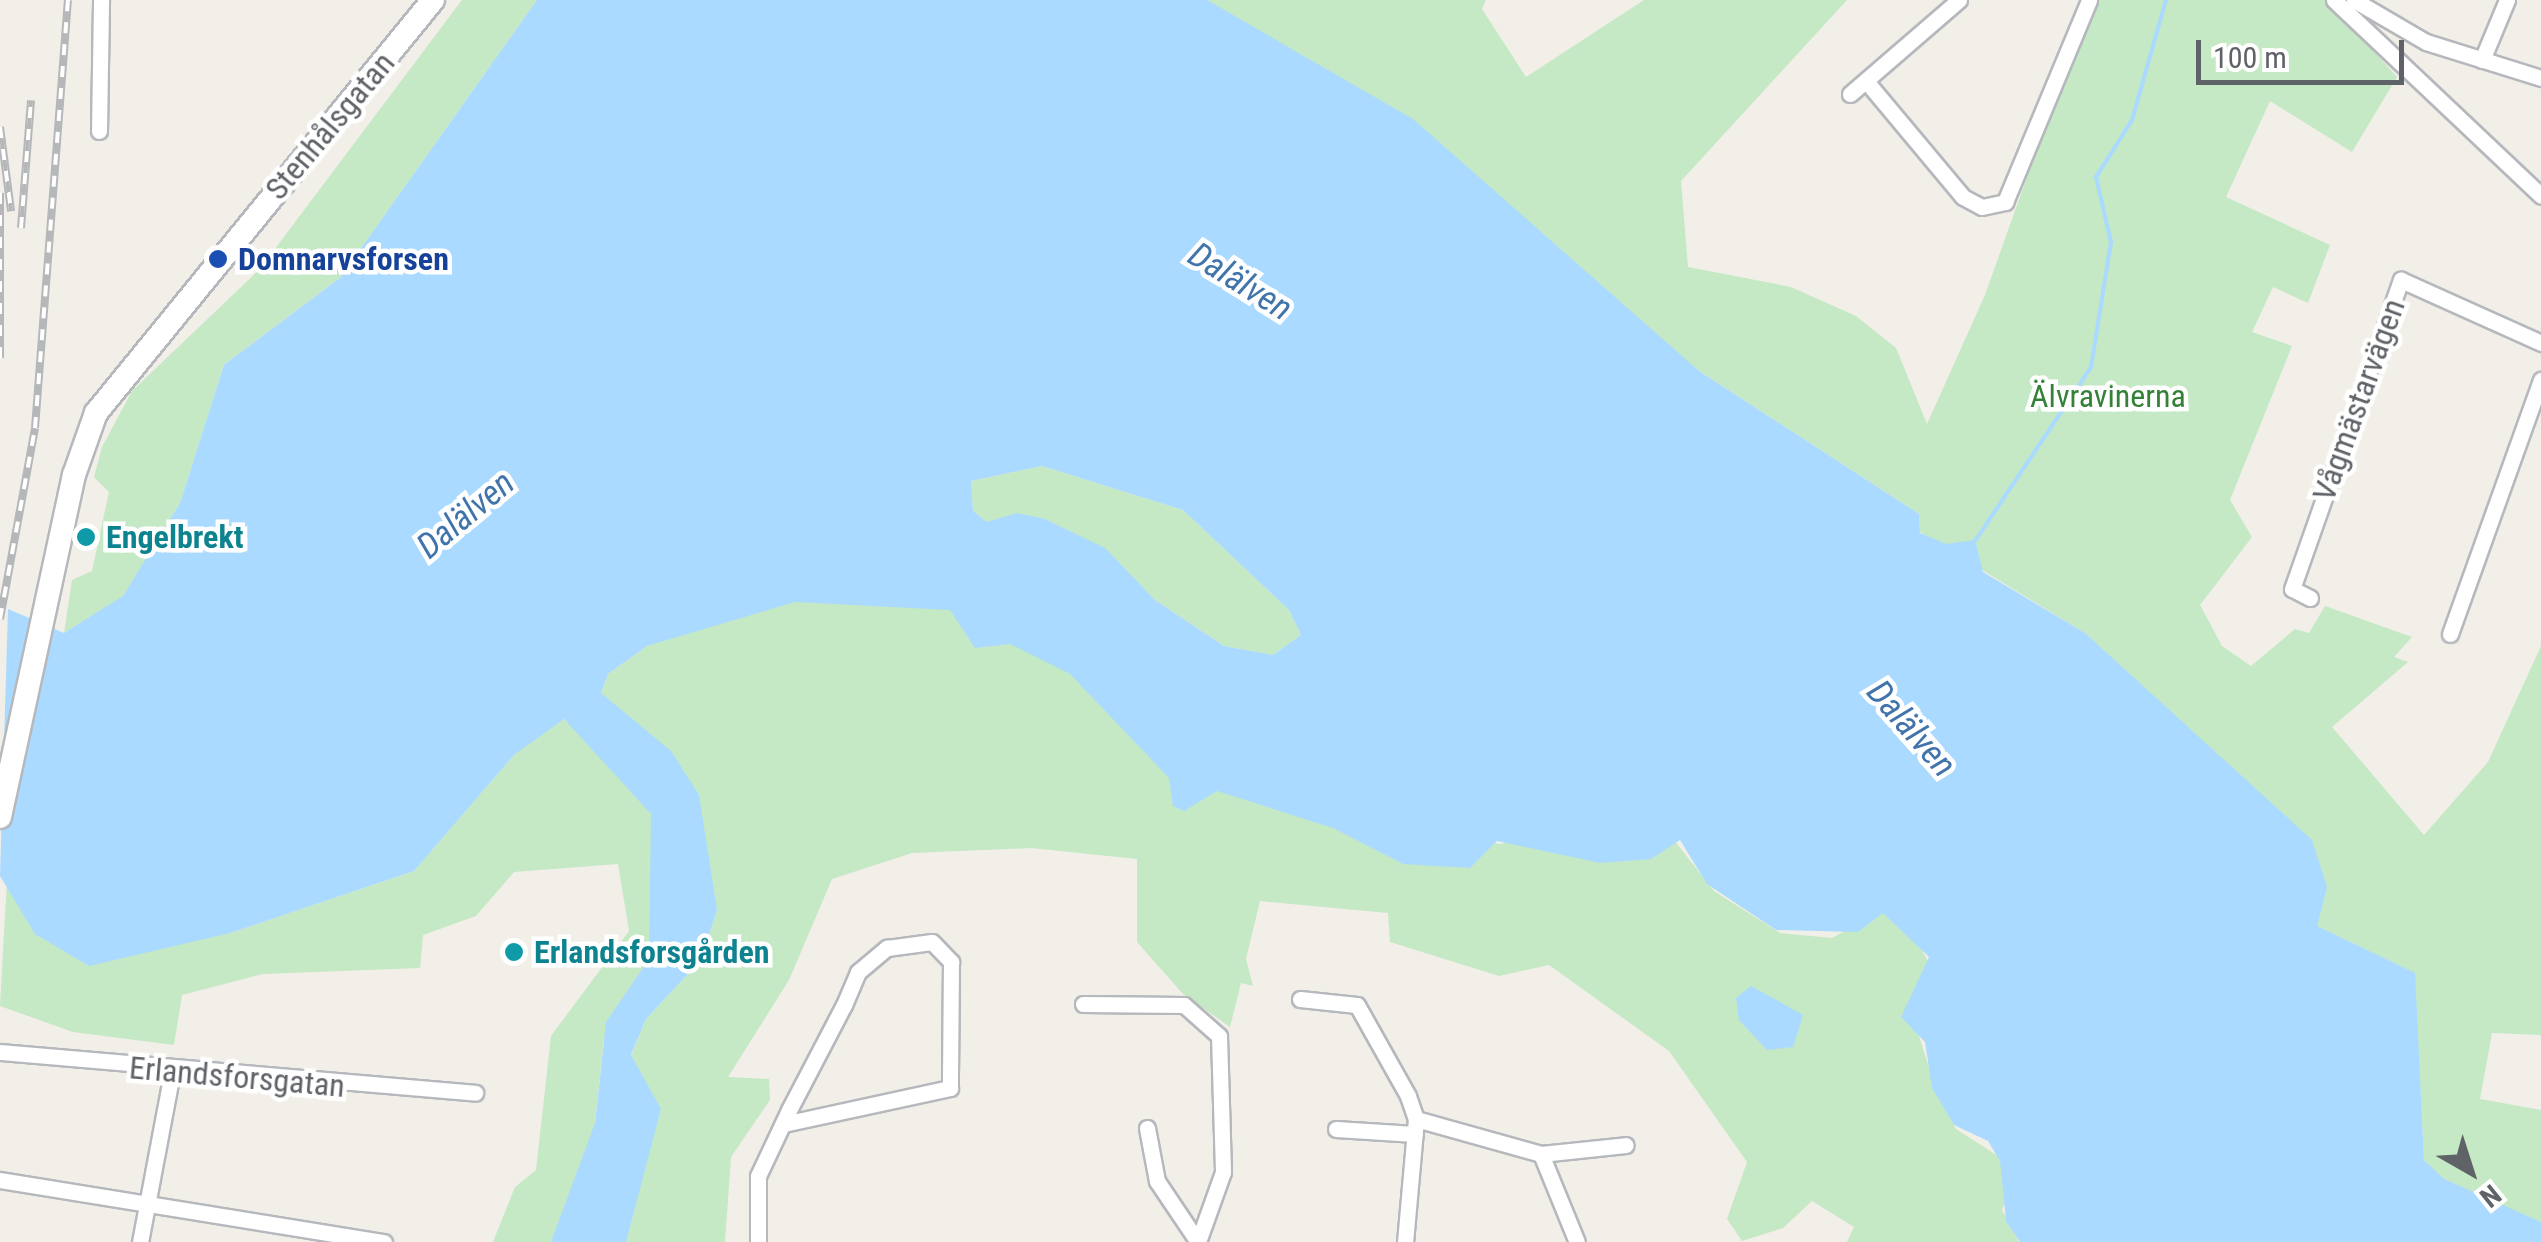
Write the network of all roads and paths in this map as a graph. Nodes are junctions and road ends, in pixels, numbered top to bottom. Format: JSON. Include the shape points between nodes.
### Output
{"nodes":[{"id":1,"x":101,"y":0,"type":"edge"},
{"id":2,"x":433,"y":0,"type":"edge"},
{"id":3,"x":1959,"y":0,"type":"edge"},
{"id":4,"x":2089,"y":0,"type":"edge"},
{"id":5,"x":2334,"y":0,"type":"edge"},
{"id":6,"x":2354,"y":0,"type":"edge"},
{"id":7,"x":2507,"y":0,"type":"edge"},
{"id":8,"x":2482,"y":60,"type":"junction"},
{"id":9,"x":2541,"y":78,"type":"edge"},
{"id":10,"x":1866,"y":81,"type":"junction"},
{"id":11,"x":1850,"y":94,"type":"dead end"},
{"id":12,"x":98,"y":130,"type":"dead end"},
{"id":13,"x":2541,"y":196,"type":"edge"},
{"id":14,"x":2541,"y":343,"type":"edge"},
{"id":15,"x":2541,"y":380,"type":"edge"},
{"id":16,"x":2310,"y":598,"type":"dead end"},
{"id":17,"x":2450,"y":634,"type":"dead end"},
{"id":18,"x":0,"y":817,"type":"edge"},
{"id":19,"x":1300,"y":999,"type":"dead end"},
{"id":20,"x":1083,"y":1004,"type":"dead end"},
{"id":21,"x":0,"y":1052,"type":"edge"},
{"id":22,"x":172,"y":1072,"type":"junction"},
{"id":23,"x":475,"y":1093,"type":"dead end"},
{"id":24,"x":783,"y":1124,"type":"junction"},
{"id":25,"x":1416,"y":1126,"type":"junction"},
{"id":26,"x":1146,"y":1128,"type":"dead end"},
{"id":27,"x":1336,"y":1129,"type":"dead end"},
{"id":28,"x":1626,"y":1145,"type":"dead end"},
{"id":29,"x":1541,"y":1154,"type":"junction"},
{"id":30,"x":0,"y":1180,"type":"edge"},
{"id":31,"x":146,"y":1208,"type":"junction"},
{"id":32,"x":140,"y":1242,"type":"edge"},
{"id":33,"x":384,"y":1242,"type":"edge"},
{"id":34,"x":758,"y":1242,"type":"edge"},
{"id":35,"x":1198,"y":1242,"type":"edge"},
{"id":36,"x":1405,"y":1242,"type":"edge"},
{"id":37,"x":1577,"y":1242,"type":"edge"}],
"edges":[{"from":1,"to":12,"type":"street"},
{"from":2,"to":18,"type":"street","name":"Stenhålsgatan","via":[[96,414]]},
{"from":3,"to":10,"type":"street"},
{"from":4,"to":10,"type":"street","via":[[2004,202],[1982,207],[1963,197]]},
{"from":5,"to":13,"type":"street"},
{"from":6,"to":8,"type":"street"},
{"from":7,"to":8,"type":"street"},
{"from":8,"to":9,"type":"street"},
{"from":10,"to":11,"type":"street"},
{"from":14,"to":16,"type":"street","name":"Vågmästarvägen","via":[[2402,280],[2292,589]]},
{"from":15,"to":17,"type":"street"},
{"from":19,"to":25,"type":"street","via":[[1344,1000],[1367,1014]]},
{"from":20,"to":35,"type":"street","via":[[1184,1005],[1220,1036],[1222,1172]]},
{"from":21,"to":22,"type":"street","name":"Erlandsforsgatan"},
{"from":22,"to":23,"type":"street","name":"Erlandsforsgatan"},
{"from":22,"to":31,"type":"street"},
{"from":24,"to":24,"type":"street","via":[[858,972],[888,948],[932,942],[951,962],[950,1088]]},
{"from":24,"to":34,"type":"street","via":[[758,1176]]},
{"from":25,"to":27,"type":"street"},
{"from":25,"to":29,"type":"street"},
{"from":25,"to":36,"type":"street"},
{"from":26,"to":35,"type":"street","via":[[1157,1181]]},
{"from":28,"to":29,"type":"street"},
{"from":29,"to":37,"type":"street"},
{"from":30,"to":31,"type":"street"},
{"from":31,"to":32,"type":"street"},
{"from":31,"to":33,"type":"street"}]}
